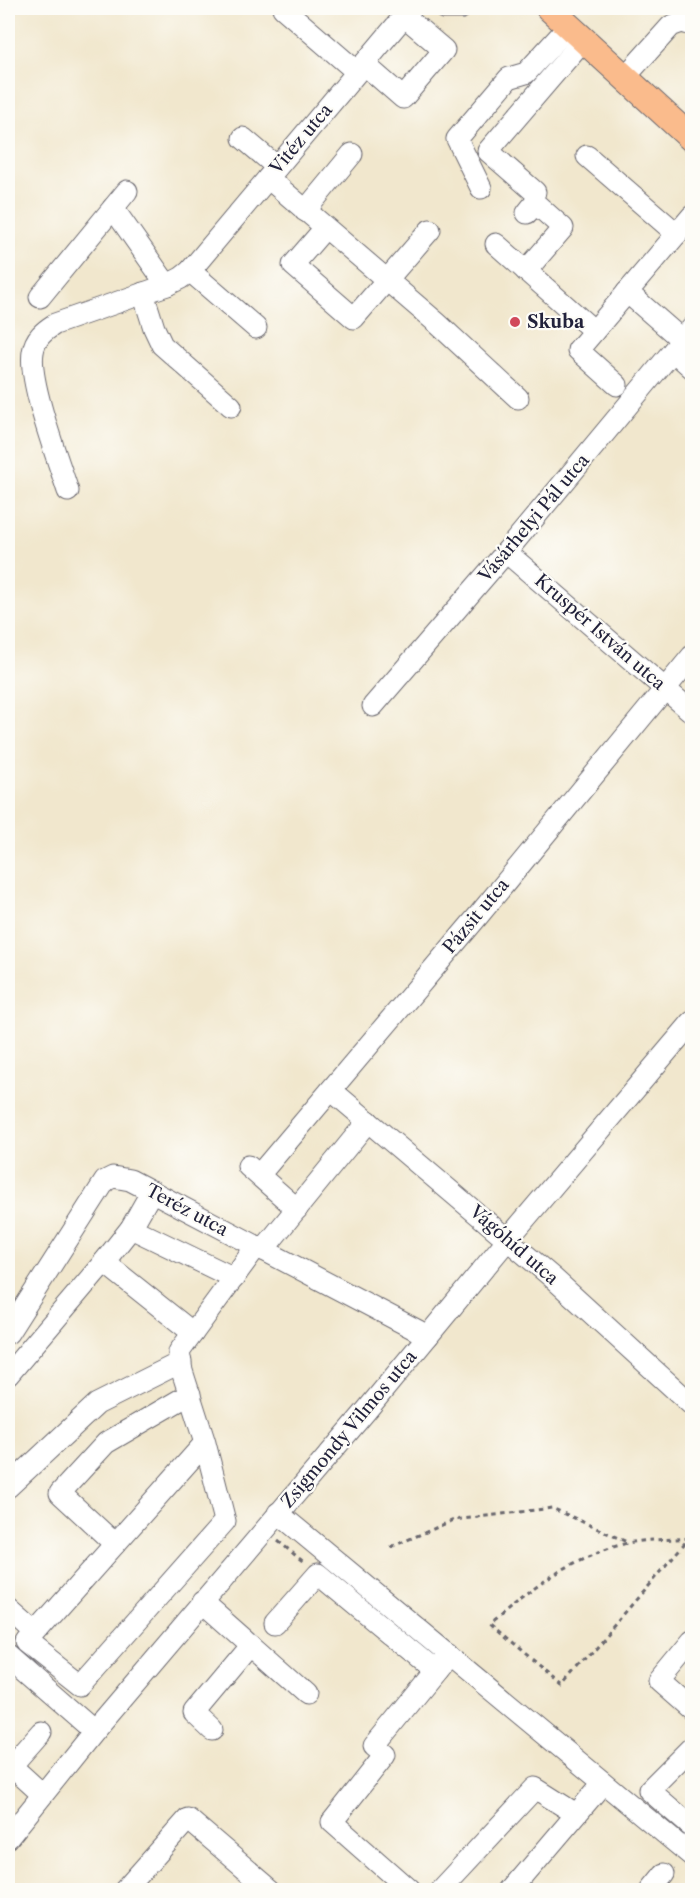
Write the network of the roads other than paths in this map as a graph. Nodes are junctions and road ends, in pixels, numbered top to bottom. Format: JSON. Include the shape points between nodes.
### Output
{"nodes":[{"id":1,"x":444,"y":8,"type":"edge"},
{"id":2,"x":461,"y":8,"type":"edge"},
{"id":3,"x":549,"y":8,"type":"edge"},
{"id":4,"x":296,"y":11,"type":"edge"},
{"id":5,"x":407,"y":12,"type":"edge"},
{"id":6,"x":693,"y":25,"type":"edge"},
{"id":7,"x":576,"y":32,"type":"junction"},
{"id":8,"x":360,"y":68,"type":"junction"},
{"id":9,"x":625,"y":77,"type":"junction"},
{"id":10,"x":243,"y":138,"type":"dead end"},
{"id":11,"x":693,"y":139,"type":"edge"},
{"id":12,"x":352,"y":154,"type":"dead end"},
{"id":13,"x":587,"y":156,"type":"dead end"},
{"id":14,"x":272,"y":173,"type":"junction"},
{"id":15,"x":482,"y":188,"type":"dead end"},
{"id":16,"x":128,"y":190,"type":"dead end"},
{"id":17,"x":535,"y":192,"type":"dead end"},
{"id":18,"x":113,"y":208,"type":"junction"},
{"id":19,"x":305,"y":211,"type":"junction"},
{"id":20,"x":527,"y":213,"type":"dead end"},
{"id":21,"x":693,"y":216,"type":"edge"},
{"id":22,"x":325,"y":228,"type":"junction"},
{"id":23,"x":430,"y":230,"type":"dead end"},
{"id":24,"x":677,"y":234,"type":"junction"},
{"id":25,"x":496,"y":244,"type":"dead end"},
{"id":26,"x":190,"y":271,"type":"junction"},
{"id":27,"x":526,"y":271,"type":"junction"},
{"id":28,"x":387,"y":280,"type":"junction"},
{"id":29,"x":156,"y":289,"type":"junction"},
{"id":30,"x":627,"y":292,"type":"junction"},
{"id":31,"x":40,"y":297,"type":"dead end"},
{"id":32,"x":256,"y":328,"type":"dead end"},
{"id":33,"x":594,"y":331,"type":"junction"},
{"id":34,"x":682,"y":340,"type":"edge"},
{"id":35,"x":693,"y":368,"type":"edge"},
{"id":36,"x":617,"y":385,"type":"dead end"},
{"id":37,"x":518,"y":398,"type":"dead end"},
{"id":38,"x":231,"y":406,"type":"dead end"},
{"id":39,"x":68,"y":491,"type":"dead end"},
{"id":40,"x":506,"y":552,"type":"junction"},
{"id":41,"x":693,"y":656,"type":"edge"},
{"id":42,"x":666,"y":689,"type":"junction"},
{"id":43,"x":373,"y":706,"type":"dead end"},
{"id":44,"x":693,"y":712,"type":"edge"},
{"id":45,"x":693,"y":1022,"type":"edge"},
{"id":46,"x":331,"y":1090,"type":"junction"},
{"id":47,"x":368,"y":1121,"type":"junction"},
{"id":48,"x":152,"y":1191,"type":"junction"},
{"id":49,"x":297,"y":1209,"type":"junction"},
{"id":50,"x":131,"y":1228,"type":"junction"},
{"id":51,"x":508,"y":1239,"type":"junction"},
{"id":52,"x":259,"y":1248,"type":"junction"},
{"id":53,"x":104,"y":1262,"type":"junction"},
{"id":54,"x":234,"y":1278,"type":"junction"},
{"id":55,"x":8,"y":1333,"type":"edge"},
{"id":56,"x":193,"y":1333,"type":"junction"},
{"id":57,"x":428,"y":1336,"type":"junction"},
{"id":58,"x":181,"y":1362,"type":"junction"},
{"id":59,"x":8,"y":1375,"type":"edge"},
{"id":60,"x":190,"y":1394,"type":"junction"},
{"id":61,"x":693,"y":1405,"type":"edge"},
{"id":62,"x":205,"y":1443,"type":"junction"},
{"id":63,"x":11,"y":1476,"type":"edge"},
{"id":64,"x":271,"y":1521,"type":"junction"},
{"id":65,"x":115,"y":1544,"type":"junction"},
{"id":66,"x":332,"y":1557,"type":"junction"},
{"id":67,"x":318,"y":1574,"type":"junction"},
{"id":68,"x":202,"y":1602,"type":"junction"},
{"id":69,"x":8,"y":1609,"type":"edge"},
{"id":70,"x":275,"y":1623,"type":"dead end"},
{"id":71,"x":35,"y":1633,"type":"junction"},
{"id":72,"x":693,"y":1641,"type":"edge"},
{"id":73,"x":251,"y":1645,"type":"junction"},
{"id":74,"x":448,"y":1654,"type":"junction"},
{"id":75,"x":8,"y":1656,"type":"edge"},
{"id":76,"x":435,"y":1671,"type":"junction"},
{"id":77,"x":306,"y":1694,"type":"dead end"},
{"id":78,"x":693,"y":1710,"type":"edge"},
{"id":79,"x":212,"y":1730,"type":"dead end"},
{"id":80,"x":94,"y":1731,"type":"junction"},
{"id":81,"x":41,"y":1732,"type":"dead end"},
{"id":82,"x":693,"y":1747,"type":"edge"},
{"id":83,"x":9,"y":1765,"type":"edge"},
{"id":84,"x":603,"y":1783,"type":"junction"},
{"id":85,"x":649,"y":1790,"type":"junction"},
{"id":86,"x":42,"y":1794,"type":"junction"},
{"id":87,"x":634,"y":1808,"type":"junction"},
{"id":88,"x":576,"y":1814,"type":"junction"},
{"id":89,"x":693,"y":1827,"type":"edge"},
{"id":90,"x":8,"y":1838,"type":"edge"},
{"id":91,"x":693,"y":1856,"type":"edge"},
{"id":92,"x":125,"y":1890,"type":"edge"},
{"id":93,"x":271,"y":1890,"type":"edge"},
{"id":94,"x":409,"y":1890,"type":"edge"},
{"id":95,"x":440,"y":1890,"type":"edge"},
{"id":96,"x":512,"y":1890,"type":"edge"}],
"edges":[{"from":1,"to":2,"type":"street"},
{"from":3,"to":7,"type":"main road"},
{"from":4,"to":8,"type":"street"},
{"from":5,"to":8,"type":"street","name":"Vitéz utca"},
{"from":5,"to":8,"type":"street","via":[[444,50],[403,98]]},
{"from":6,"to":9,"type":"street","via":[[682,22],[671,26]]},
{"from":7,"to":9,"type":"main road"},
{"from":7,"to":15,"type":"street","via":[[526,73],[509,78],[457,139]]},
{"from":7,"to":17,"type":"street","via":[[488,151]]},
{"from":8,"to":14,"type":"street","name":"Vitéz utca"},
{"from":9,"to":11,"type":"main road"},
{"from":10,"to":14,"type":"street"},
{"from":12,"to":19,"type":"street"},
{"from":13,"to":24,"type":"street"},
{"from":14,"to":19,"type":"street"},
{"from":14,"to":26,"type":"street","name":"Vitéz utca"},
{"from":16,"to":18,"type":"street"},
{"from":18,"to":29,"type":"street"},
{"from":18,"to":31,"type":"street"},
{"from":19,"to":22,"type":"street"},
{"from":20,"to":27,"type":"street","via":[[535,203],[563,228]]},
{"from":21,"to":24,"type":"street"},
{"from":22,"to":28,"type":"street"},
{"from":22,"to":28,"type":"street","via":[[293,265],[354,318]]},
{"from":23,"to":28,"type":"street"},
{"from":24,"to":30,"type":"street"},
{"from":25,"to":27,"type":"street"},
{"from":26,"to":29,"type":"street","name":"Vitéz utca"},
{"from":26,"to":32,"type":"street"},
{"from":27,"to":33,"type":"street"},
{"from":28,"to":37,"type":"street"},
{"from":29,"to":38,"type":"street","via":[[154,328],[162,345]]},
{"from":29,"to":39,"type":"street","name":"Vitéz utca","via":[[55,324],[44,330],[36,342],[35,383]]},
{"from":30,"to":33,"type":"street"},
{"from":30,"to":34,"type":"street"},
{"from":33,"to":36,"type":"street","via":[[578,350]]},
{"from":34,"to":35,"type":"street"},
{"from":34,"to":40,"type":"street","name":"Vásárhelyi Pál utca"},
{"from":40,"to":42,"type":"street","name":"Kruspér István utca"},
{"from":40,"to":43,"type":"street","name":"Vásárhelyi Pál utca"},
{"from":41,"to":42,"type":"street","name":"Pázsit utca"},
{"from":42,"to":44,"type":"street","name":"Kruspér István utca"},
{"from":42,"to":46,"type":"street","name":"Pázsit utca"},
{"from":45,"to":51,"type":"street","name":"Zsigmondy Vilmos utca"},
{"from":46,"to":47,"type":"street","name":"Vágóhíd utca"},
{"from":46,"to":49,"type":"street","name":"Pázsit utca","via":[[253,1171]]},
{"from":47,"to":49,"type":"street"},
{"from":47,"to":51,"type":"street","name":"Vágóhíd utca"},
{"from":48,"to":50,"type":"street"},
{"from":48,"to":52,"type":"street","name":"Teréz utca"},
{"from":48,"to":55,"type":"street","name":"Teréz utca","via":[[130,1180],[113,1177],[105,1181]]},
{"from":49,"to":52,"type":"street"},
{"from":50,"to":53,"type":"street"},
{"from":50,"to":54,"type":"street"},
{"from":51,"to":57,"type":"street","name":"Zsigmondy Vilmos utca"},
{"from":51,"to":61,"type":"street","name":"Vágóhíd utca"},
{"from":52,"to":54,"type":"street"},
{"from":52,"to":57,"type":"street","name":"Teréz utca"},
{"from":53,"to":56,"type":"street"},
{"from":53,"to":59,"type":"street"},
{"from":54,"to":56,"type":"street"},
{"from":56,"to":58,"type":"street","via":[[179,1352]]},
{"from":57,"to":64,"type":"street","name":"Zsigmondy Vilmos utca"},
{"from":58,"to":60,"type":"street"},
{"from":58,"to":63,"type":"street","via":[[96,1404]]},
{"from":60,"to":62,"type":"street"},
{"from":60,"to":65,"type":"street","via":[[106,1443],[60,1493]]},
{"from":62,"to":65,"type":"street"},
{"from":62,"to":71,"type":"street","via":[[225,1521],[80,1685],[27,1643]]},
{"from":64,"to":66,"type":"street"},
{"from":64,"to":68,"type":"street","name":"Zsigmondy Vilmos utca"},
{"from":65,"to":71,"type":"street"},
{"from":66,"to":67,"type":"street"},
{"from":66,"to":74,"type":"street"},
{"from":67,"to":70,"type":"street"},
{"from":67,"to":76,"type":"street"},
{"from":68,"to":73,"type":"street"},
{"from":68,"to":80,"type":"street","name":"Zsigmondy Vilmos utca"},
{"from":69,"to":71,"type":"street"},
{"from":72,"to":78,"type":"street","via":[[659,1681]]},
{"from":73,"to":77,"type":"street"},
{"from":73,"to":79,"type":"street","via":[[194,1713]]},
{"from":74,"to":76,"type":"street"},
{"from":74,"to":84,"type":"street"},
{"from":75,"to":80,"type":"street"},
{"from":76,"to":94,"type":"street","via":[[374,1746],[385,1755],[332,1822]]},
{"from":80,"to":86,"type":"street","name":"Zsigmondy Vilmos utca"},
{"from":81,"to":83,"type":"street"},
{"from":82,"to":85,"type":"street"},
{"from":83,"to":86,"type":"street"},
{"from":84,"to":87,"type":"street"},
{"from":84,"to":88,"type":"street"},
{"from":85,"to":87,"type":"street"},
{"from":85,"to":89,"type":"street"},
{"from":86,"to":90,"type":"street","name":"Zsigmondy Vilmos utca"},
{"from":87,"to":91,"type":"street"},
{"from":88,"to":95,"type":"street","via":[[535,1788]]},
{"from":88,"to":96,"type":"street"},
{"from":92,"to":93,"type":"street","via":[[188,1819]]}]}
